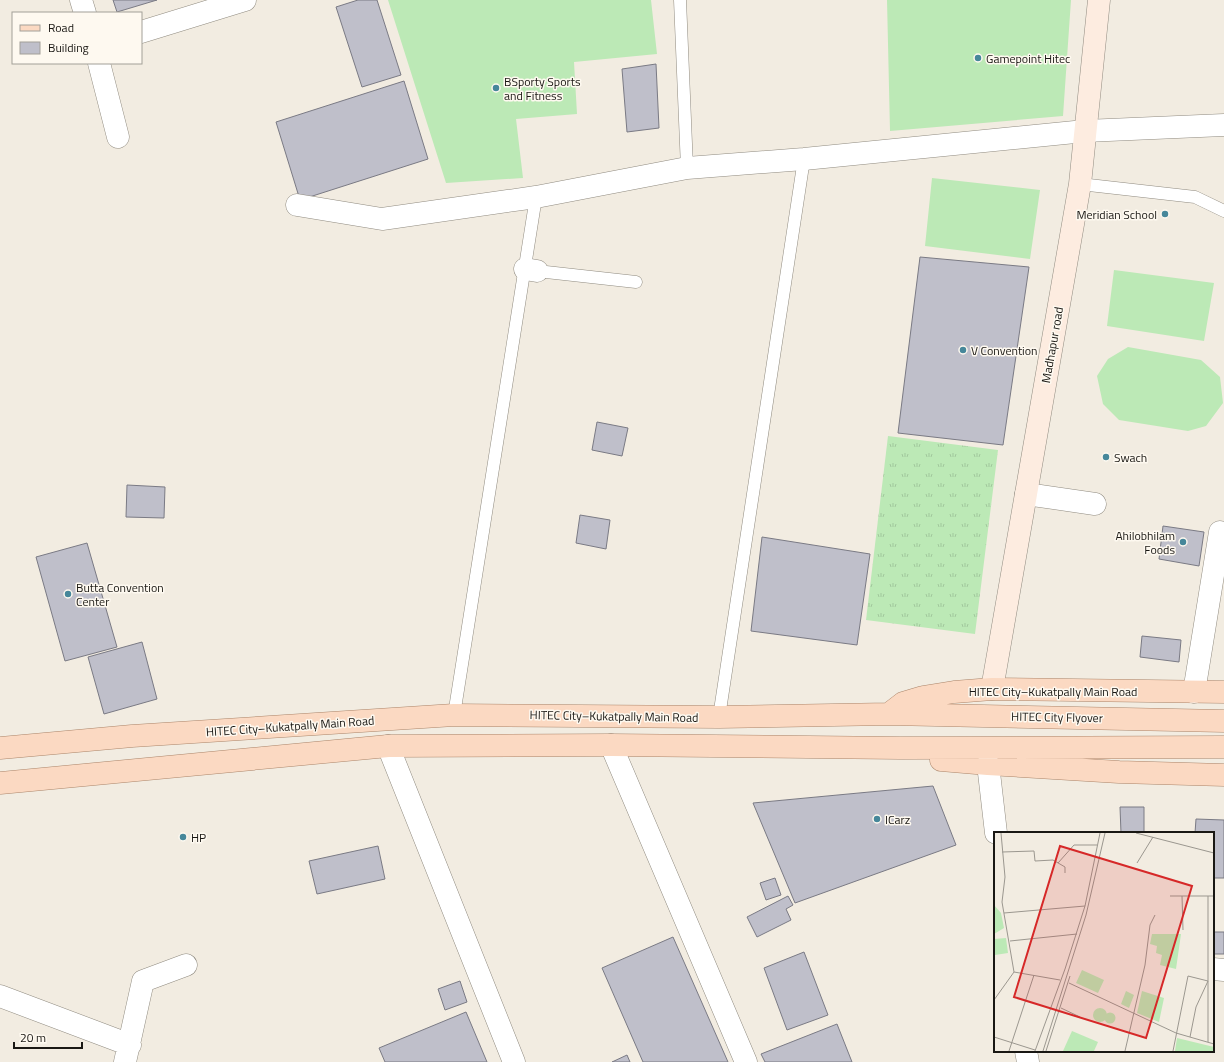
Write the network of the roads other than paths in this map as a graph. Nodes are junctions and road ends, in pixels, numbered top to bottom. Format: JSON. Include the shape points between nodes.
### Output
{"nodes":[{"id":1,"x":81,"y":0,"type":"edge"},
{"id":2,"x":245,"y":0,"type":"edge"},
{"id":3,"x":680,"y":0,"type":"edge"},
{"id":4,"x":1099,"y":0,"type":"edge"},
{"id":5,"x":85,"y":12,"type":"edge"},
{"id":6,"x":142,"y":32,"type":"edge"},
{"id":7,"x":99,"y":64,"type":"edge"},
{"id":8,"x":1224,"y":126,"type":"edge"},
{"id":9,"x":1085,"y":131,"type":"junction"},
{"id":10,"x":118,"y":136,"type":"dead end"},
{"id":11,"x":804,"y":159,"type":"junction"},
{"id":12,"x":687,"y":168,"type":"junction"},
{"id":13,"x":1080,"y":184,"type":"junction"},
{"id":14,"x":536,"y":197,"type":"junction"},
{"id":15,"x":297,"y":205,"type":"dead end"},
{"id":16,"x":1224,"y":211,"type":"edge"},
{"id":17,"x":531,"y":270,"type":"junction"},
{"id":18,"x":636,"y":282,"type":"dead end"},
{"id":19,"x":1026,"y":494,"type":"junction"},
{"id":20,"x":1095,"y":504,"type":"dead end"},
{"id":21,"x":1220,"y":532,"type":"dead end"},
{"id":22,"x":992,"y":689,"type":"junction"},
{"id":23,"x":1194,"y":692,"type":"junction"},
{"id":24,"x":1224,"y":692,"type":"edge"},
{"id":25,"x":454,"y":714,"type":"junction"},
{"id":26,"x":889,"y":714,"type":"junction"},
{"id":27,"x":719,"y":717,"type":"junction"},
{"id":28,"x":1224,"y":720,"type":"edge"},
{"id":29,"x":611,"y":745,"type":"junction"},
{"id":30,"x":388,"y":746,"type":"junction"},
{"id":31,"x":1224,"y":747,"type":"edge"},
{"id":32,"x":0,"y":748,"type":"edge"},
{"id":33,"x":900,"y":748,"type":"junction"},
{"id":34,"x":988,"y":764,"type":"junction"},
{"id":35,"x":1224,"y":775,"type":"edge"},
{"id":36,"x":0,"y":783,"type":"edge"},
{"id":37,"x":996,"y":832,"type":"edge"},
{"id":38,"x":186,"y":965,"type":"dead end"},
{"id":39,"x":1214,"y":969,"type":"edge"},
{"id":40,"x":1224,"y":970,"type":"edge"},
{"id":41,"x":0,"y":996,"type":"edge"},
{"id":42,"x":1026,"y":1052,"type":"edge"},
{"id":43,"x":127,"y":1053,"type":"edge"},
{"id":44,"x":514,"y":1062,"type":"edge"},
{"id":45,"x":746,"y":1062,"type":"edge"},
{"id":46,"x":1028,"y":1062,"type":"edge"}],
"edges":[{"from":1,"to":5,"type":"street"},
{"from":2,"to":6,"type":"street"},
{"from":3,"to":12,"type":"lane"},
{"from":4,"to":9,"type":"street","name":"Madhapur road"},
{"from":7,"to":10,"type":"street"},
{"from":8,"to":9,"type":"street"},
{"from":9,"to":11,"type":"street"},
{"from":9,"to":13,"type":"street","name":"Madhapur road"},
{"from":11,"to":12,"type":"street"},
{"from":11,"to":27,"type":"lane"},
{"from":12,"to":14,"type":"street"},
{"from":13,"to":16,"type":"lane","via":[[1195,197]]},
{"from":13,"to":19,"type":"street","name":"Madhapur road"},
{"from":14,"to":15,"type":"street","via":[[382,219]]},
{"from":14,"to":17,"type":"lane"},
{"from":17,"to":18,"type":"lane"},
{"from":17,"to":25,"type":"lane"},
{"from":19,"to":20,"type":"street"},
{"from":19,"to":22,"type":"street","name":"Madhapur road"},
{"from":21,"to":23,"type":"street"},
{"from":22,"to":23,"type":"main road","name":"HITEC City–Kukatpally Main Road"},
{"from":22,"to":26,"type":"main road","name":"HITEC City–Kukatpally Main Road","via":[[922,697],[903,703]]},
{"from":23,"to":24,"type":"main road","name":"HITEC City–Kukatpally Main Road"},
{"from":25,"to":27,"type":"main road","name":"HITEC City–Kukatpally Main Road"},
{"from":25,"to":32,"type":"main road","name":"HITEC City–Kukatpally Main Road","via":[[132,736]]},
{"from":26,"to":27,"type":"main road","name":"HITEC City–Kukatpally Main Road"},
{"from":26,"to":28,"type":"main road","name":"HITEC City Flyover"},
{"from":29,"to":30,"type":"main road"},
{"from":29,"to":33,"type":"main road"},
{"from":29,"to":45,"type":"street"},
{"from":30,"to":36,"type":"main road"},
{"from":30,"to":44,"type":"street"},
{"from":31,"to":33,"type":"main road"},
{"from":33,"to":34,"type":"main road","via":[[943,760]]},
{"from":34,"to":35,"type":"main road"},
{"from":34,"to":37,"type":"street"},
{"from":38,"to":43,"type":"street","via":[[144,981]]},
{"from":39,"to":40,"type":"street"},
{"from":41,"to":43,"type":"street"},
{"from":42,"to":46,"type":"street"}]}
